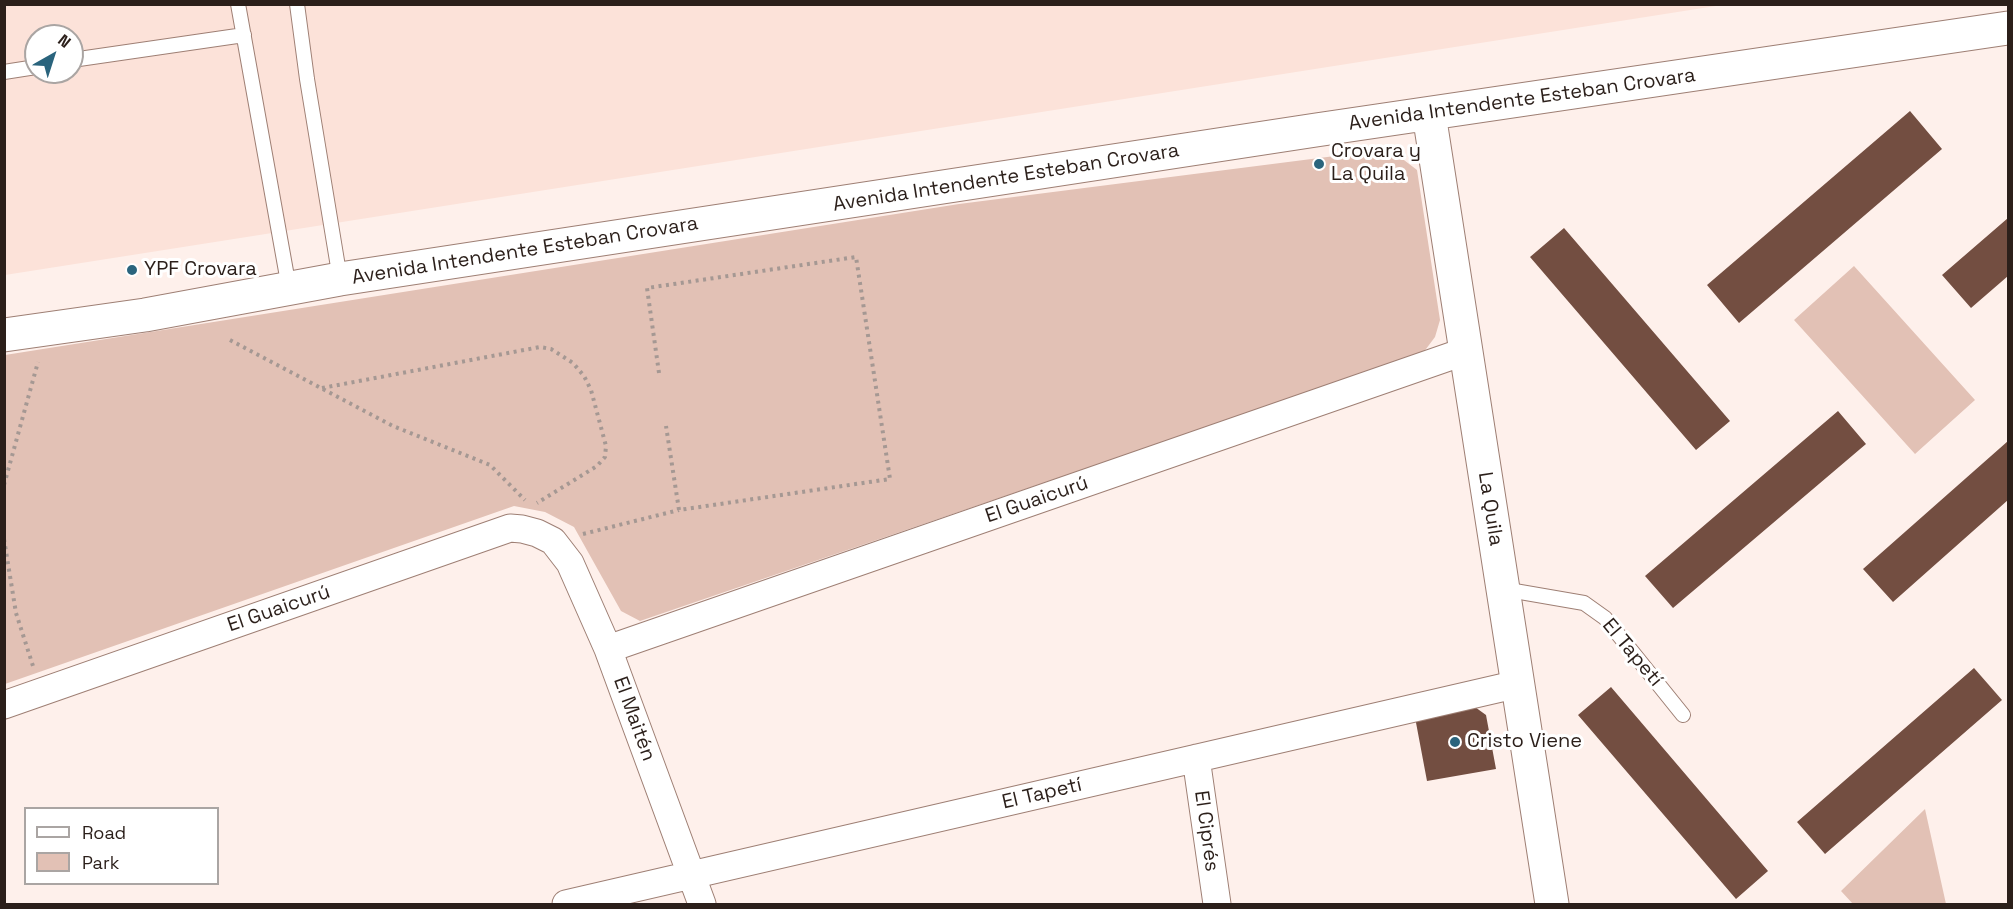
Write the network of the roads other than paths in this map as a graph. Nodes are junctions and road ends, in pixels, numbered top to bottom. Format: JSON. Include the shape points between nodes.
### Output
{"nodes":[{"id":1,"x":238,"y":4,"type":"edge"},
{"id":2,"x":297,"y":4,"type":"edge"},
{"id":3,"x":2008,"y":28,"type":"edge"},
{"id":4,"x":243,"y":34,"type":"junction"},
{"id":5,"x":84,"y":58,"type":"edge"},
{"id":6,"x":24,"y":69,"type":"edge"},
{"id":7,"x":4,"y":72,"type":"edge"},
{"id":8,"x":1429,"y":114,"type":"junction"},
{"id":9,"x":340,"y":279,"type":"junction"},
{"id":10,"x":289,"y":288,"type":"junction"},
{"id":11,"x":4,"y":335,"type":"edge"},
{"id":12,"x":1466,"y":351,"type":"junction"},
{"id":13,"x":553,"y":541,"type":"joint"},
{"id":14,"x":1503,"y":590,"type":"junction"},
{"id":15,"x":608,"y":649,"type":"junction"},
{"id":16,"x":1518,"y":684,"type":"junction"},
{"id":17,"x":4,"y":705,"type":"edge"},
{"id":18,"x":1683,"y":715,"type":"dead end"},
{"id":19,"x":1196,"y":758,"type":"junction"},
{"id":20,"x":691,"y":877,"type":"junction"},
{"id":21,"x":566,"y":904,"type":"edge"},
{"id":22,"x":702,"y":904,"type":"edge"},
{"id":23,"x":1217,"y":904,"type":"edge"},
{"id":24,"x":1552,"y":904,"type":"edge"}],
"edges":[{"from":1,"to":4,"type":"lane"},
{"from":2,"to":9,"type":"lane"},
{"from":3,"to":8,"type":"main road","name":"Avenida Intendente Esteban Crovara"},
{"from":4,"to":5,"type":"lane"},
{"from":4,"to":10,"type":"lane"},
{"from":6,"to":7,"type":"lane"},
{"from":8,"to":9,"type":"main road","name":"Avenida Intendente Esteban Crovara"},
{"from":8,"to":12,"type":"main road","name":"La Quila"},
{"from":9,"to":10,"type":"main road","name":"Avenida Intendente Esteban Crovara"},
{"from":10,"to":11,"type":"main road","name":"Avenida Intendente Esteban Crovara","via":[[145,315]]},
{"from":12,"to":14,"type":"main road","name":"La Quila"},
{"from":12,"to":15,"type":"street","name":"El Guaicurú"},
{"from":13,"to":15,"type":"street","name":"El Maitén","via":[[570,563]]},
{"from":13,"to":17,"type":"street","name":"El Guaicurú","via":[[537,533],[510,528]]},
{"from":14,"to":16,"type":"main road","name":"La Quila"},
{"from":14,"to":18,"type":"lane","name":"El Tapetí","via":[[1584,603],[1605,618]]},
{"from":15,"to":20,"type":"street","name":"El Maitén"},
{"from":16,"to":19,"type":"street","name":"El Tapetí"},
{"from":16,"to":24,"type":"main road","name":"La Quila"},
{"from":19,"to":20,"type":"street","name":"El Tapetí"},
{"from":19,"to":23,"type":"street","name":"El Ciprés"},
{"from":20,"to":21,"type":"street","name":"El Tapetí"},
{"from":20,"to":22,"type":"street","name":"El Maitén"}]}
